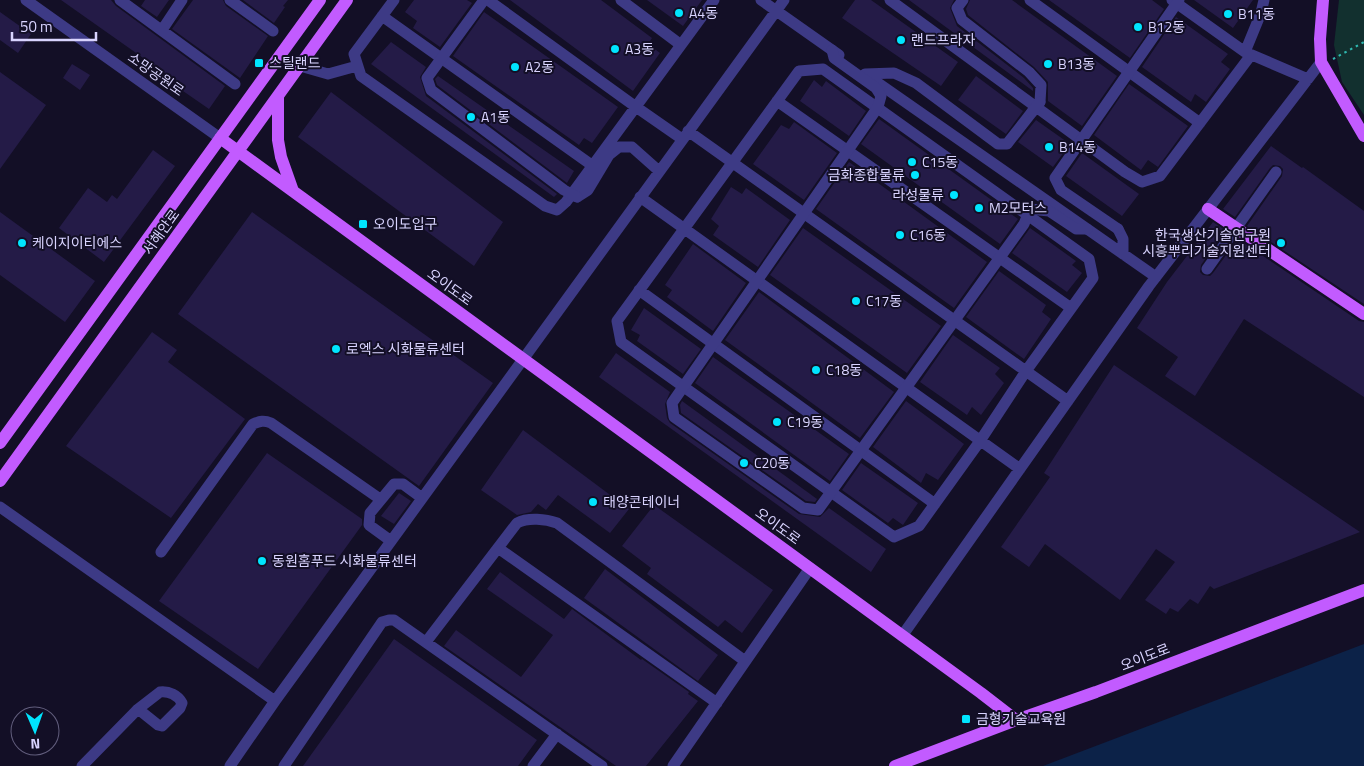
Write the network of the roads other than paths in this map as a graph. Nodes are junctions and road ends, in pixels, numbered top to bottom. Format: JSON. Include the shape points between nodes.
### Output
{"nodes":[{"id":1,"x":26,"y":0,"type":"edge"},
{"id":2,"x":120,"y":0,"type":"edge"},
{"id":3,"x":182,"y":0,"type":"edge"},
{"id":4,"x":230,"y":0,"type":"edge"},
{"id":5,"x":320,"y":0,"type":"edge"},
{"id":6,"x":347,"y":0,"type":"edge"},
{"id":7,"x":394,"y":0,"type":"edge"},
{"id":8,"x":484,"y":0,"type":"edge"},
{"id":9,"x":488,"y":0,"type":"edge"},
{"id":10,"x":621,"y":0,"type":"edge"},
{"id":11,"x":714,"y":0,"type":"edge"},
{"id":12,"x":761,"y":0,"type":"edge"},
{"id":13,"x":784,"y":0,"type":"edge"},
{"id":14,"x":890,"y":0,"type":"edge"},
{"id":15,"x":963,"y":0,"type":"edge"},
{"id":16,"x":1030,"y":0,"type":"edge"},
{"id":17,"x":1172,"y":0,"type":"edge"},
{"id":18,"x":1179,"y":0,"type":"edge"},
{"id":19,"x":1264,"y":0,"type":"edge"},
{"id":20,"x":1323,"y":0,"type":"edge"},
{"id":21,"x":777,"y":10,"type":"junction"},
{"id":22,"x":382,"y":16,"type":"junction"},
{"id":23,"x":162,"y":30,"type":"junction"},
{"id":24,"x":273,"y":31,"type":"dead end"},
{"id":25,"x":682,"y":45,"type":"junction"},
{"id":26,"x":832,"y":50,"type":"junction"},
{"id":27,"x":1248,"y":54,"type":"junction"},
{"id":28,"x":1322,"y":64,"type":"junction"},
{"id":29,"x":300,"y":66,"type":"junction"},
{"id":30,"x":357,"y":66,"type":"junction"},
{"id":31,"x":865,"y":74,"type":"junction"},
{"id":32,"x":1308,"y":79,"type":"junction"},
{"id":33,"x":235,"y":84,"type":"dead end"},
{"id":34,"x":278,"y":96,"type":"junction"},
{"id":35,"x":777,"y":101,"type":"junction"},
{"id":36,"x":636,"y":107,"type":"junction"},
{"id":37,"x":1200,"y":123,"type":"junction"},
{"id":38,"x":685,"y":135,"type":"junction"},
{"id":39,"x":1364,"y":136,"type":"edge"},
{"id":40,"x":220,"y":138,"type":"junction"},
{"id":41,"x":238,"y":151,"type":"junction"},
{"id":42,"x":733,"y":163,"type":"junction"},
{"id":43,"x":593,"y":166,"type":"junction"},
{"id":44,"x":659,"y":171,"type":"junction"},
{"id":45,"x":1276,"y":172,"type":"dead end"},
{"id":46,"x":293,"y":192,"type":"junction"},
{"id":47,"x":640,"y":197,"type":"junction"},
{"id":48,"x":1208,"y":210,"type":"junction"},
{"id":49,"x":684,"y":228,"type":"junction"},
{"id":50,"x":1236,"y":228,"type":"junction"},
{"id":51,"x":1087,"y":229,"type":"junction"},
{"id":52,"x":1123,"y":254,"type":"junction"},
{"id":53,"x":1207,"y":269,"type":"dead end"},
{"id":54,"x":1156,"y":277,"type":"junction"},
{"id":55,"x":639,"y":290,"type":"junction"},
{"id":56,"x":1071,"y":308,"type":"junction"},
{"id":57,"x":1364,"y":314,"type":"edge"},
{"id":58,"x":523,"y":359,"type":"junction"},
{"id":59,"x":1026,"y":372,"type":"junction"},
{"id":60,"x":1068,"y":401,"type":"junction"},
{"id":61,"x":980,"y":441,"type":"junction"},
{"id":62,"x":0,"y":443,"type":"edge"},
{"id":63,"x":1020,"y":470,"type":"junction"},
{"id":64,"x":0,"y":481,"type":"edge"},
{"id":65,"x":422,"y":498,"type":"junction"},
{"id":66,"x":380,"y":499,"type":"junction"},
{"id":67,"x":935,"y":504,"type":"junction"},
{"id":68,"x":0,"y":507,"type":"edge"},
{"id":69,"x":391,"y":541,"type":"junction"},
{"id":70,"x":498,"y":548,"type":"junction"},
{"id":71,"x":161,"y":552,"type":"dead end"},
{"id":72,"x":810,"y":568,"type":"junction"},
{"id":73,"x":1364,"y":590,"type":"edge"},
{"id":74,"x":902,"y":636,"type":"junction"},
{"id":75,"x":426,"y":642,"type":"junction"},
{"id":76,"x":745,"y":662,"type":"junction"},
{"id":77,"x":275,"y":701,"type":"junction"},
{"id":78,"x":717,"y":703,"type":"junction"},
{"id":79,"x":138,"y":709,"type":"dead end"},
{"id":80,"x":1016,"y":720,"type":"junction"},
{"id":81,"x":557,"y":734,"type":"junction"},
{"id":82,"x":87,"y":764,"type":"edge"},
{"id":83,"x":230,"y":766,"type":"edge"},
{"id":84,"x":284,"y":766,"type":"edge"},
{"id":85,"x":533,"y":766,"type":"edge"},
{"id":86,"x":602,"y":766,"type":"edge"},
{"id":87,"x":673,"y":766,"type":"edge"},
{"id":88,"x":895,"y":766,"type":"edge"}],
"edges":[{"from":1,"to":40,"type":"street","name":"소망공원로"},
{"from":2,"to":23,"type":"street"},
{"from":3,"to":23,"type":"street"},
{"from":4,"to":24,"type":"street"},
{"from":5,"to":40,"type":"main road","name":"서해안로"},
{"from":6,"to":29,"type":"main road","name":"서해안로"},
{"from":7,"to":22,"type":"street"},
{"from":8,"to":44,"type":"street","bridge":true,"via":[[427,78],[431,90],[577,197],[588,190],[609,155],[619,147],[632,147]]},
{"from":9,"to":36,"type":"street"},
{"from":10,"to":25,"type":"street"},
{"from":11,"to":25,"type":"street"},
{"from":12,"to":21,"type":"street"},
{"from":13,"to":21,"type":"street"},
{"from":14,"to":37,"type":"street","via":[[1142,182],[1160,176]]},
{"from":15,"to":31,"type":"street","bridge":true,"via":[[957,8],[962,20],[1041,85],[1040,102],[1007,144],[998,144],[916,83],[894,73]]},
{"from":16,"to":37,"type":"street"},
{"from":17,"to":27,"type":"street"},
{"from":18,"to":52,"type":"street","bridge":true,"via":[[1055,178],[1061,190],[1118,230],[1123,239]]},
{"from":19,"to":27,"type":"street"},
{"from":20,"to":28,"type":"main road"},
{"from":21,"to":26,"type":"street"},
{"from":21,"to":38,"type":"street"},
{"from":22,"to":30,"type":"street","via":[[354,54]]},
{"from":22,"to":43,"type":"street"},
{"from":23,"to":33,"type":"street"},
{"from":25,"to":36,"type":"street"},
{"from":26,"to":31,"type":"street"},
{"from":26,"to":51,"type":"street","bridge":true,"via":[[834,58],[876,88],[881,96],[878,107],[672,403],[674,417],[802,508],[818,510],[1024,224],[1030,209],[1049,211],[1076,229]]},
{"from":27,"to":32,"type":"street"},
{"from":27,"to":37,"type":"street"},
{"from":28,"to":32,"type":"street"},
{"from":28,"to":39,"type":"main road"},
{"from":29,"to":30,"type":"street","via":[[328,74]]},
{"from":29,"to":34,"type":"main road","name":"서해안로"},
{"from":30,"to":43,"type":"street","via":[[361,76],[371,84],[545,206],[557,210]]},
{"from":31,"to":51,"type":"street"},
{"from":32,"to":48,"type":"street"},
{"from":34,"to":41,"type":"main road","name":"서해안로"},
{"from":34,"to":46,"type":"main road","via":[[278,140]]},
{"from":35,"to":42,"type":"street"},
{"from":35,"to":56,"type":"street"},
{"from":35,"to":56,"type":"street","via":[[799,71],[823,69],[1089,259],[1093,278]]},
{"from":36,"to":38,"type":"street"},
{"from":36,"to":43,"type":"street"},
{"from":38,"to":42,"type":"street"},
{"from":38,"to":44,"type":"street"},
{"from":40,"to":41,"type":"main road","name":"오이도로"},
{"from":40,"to":62,"type":"main road","name":"서해안로"},
{"from":41,"to":46,"type":"main road","name":"오이도로"},
{"from":41,"to":64,"type":"main road","name":"서해안로"},
{"from":42,"to":49,"type":"street"},
{"from":42,"to":59,"type":"street"},
{"from":44,"to":47,"type":"street"},
{"from":45,"to":50,"type":"street"},
{"from":46,"to":58,"type":"main road","name":"오이도로"},
{"from":47,"to":49,"type":"street"},
{"from":47,"to":58,"type":"street"},
{"from":48,"to":50,"type":"main road"},
{"from":48,"to":54,"type":"street"},
{"from":49,"to":55,"type":"street"},
{"from":49,"to":61,"type":"street"},
{"from":50,"to":53,"type":"street"},
{"from":50,"to":57,"type":"main road"},
{"from":51,"to":52,"type":"street"},
{"from":52,"to":54,"type":"street"},
{"from":54,"to":60,"type":"street"},
{"from":55,"to":67,"type":"street"},
{"from":55,"to":67,"type":"street","via":[[617,321],[621,342],[894,537],[918,526]]},
{"from":56,"to":59,"type":"street"},
{"from":58,"to":65,"type":"street"},
{"from":58,"to":72,"type":"main road","name":"오이도로"},
{"from":59,"to":60,"type":"street"},
{"from":59,"to":61,"type":"street"},
{"from":60,"to":63,"type":"street"},
{"from":61,"to":63,"type":"street"},
{"from":61,"to":67,"type":"street"},
{"from":63,"to":74,"type":"street"},
{"from":65,"to":66,"type":"street","via":[[399,484],[391,487]]},
{"from":65,"to":69,"type":"street"},
{"from":66,"to":69,"type":"street","via":[[370,513],[369,525]]},
{"from":66,"to":71,"type":"street","via":[[271,423],[259,422],[253,424]]},
{"from":68,"to":77,"type":"street"},
{"from":69,"to":77,"type":"street"},
{"from":70,"to":75,"type":"street"},
{"from":70,"to":76,"type":"street","via":[[520,522],[539,520],[557,523]]},
{"from":70,"to":78,"type":"street"},
{"from":72,"to":74,"type":"main road","name":"오이도로"},
{"from":72,"to":76,"type":"street"},
{"from":73,"to":80,"type":"main road","name":"오이도로"},
{"from":74,"to":80,"type":"main road","name":"오이도로"},
{"from":75,"to":81,"type":"street"},
{"from":75,"to":84,"type":"street","via":[[394,620],[382,622]]},
{"from":76,"to":78,"type":"street"},
{"from":77,"to":83,"type":"street"},
{"from":78,"to":87,"type":"street"},
{"from":79,"to":82,"type":"street"},
{"from":80,"to":88,"type":"main road"},
{"from":81,"to":85,"type":"street"},
{"from":81,"to":86,"type":"street"}]}
